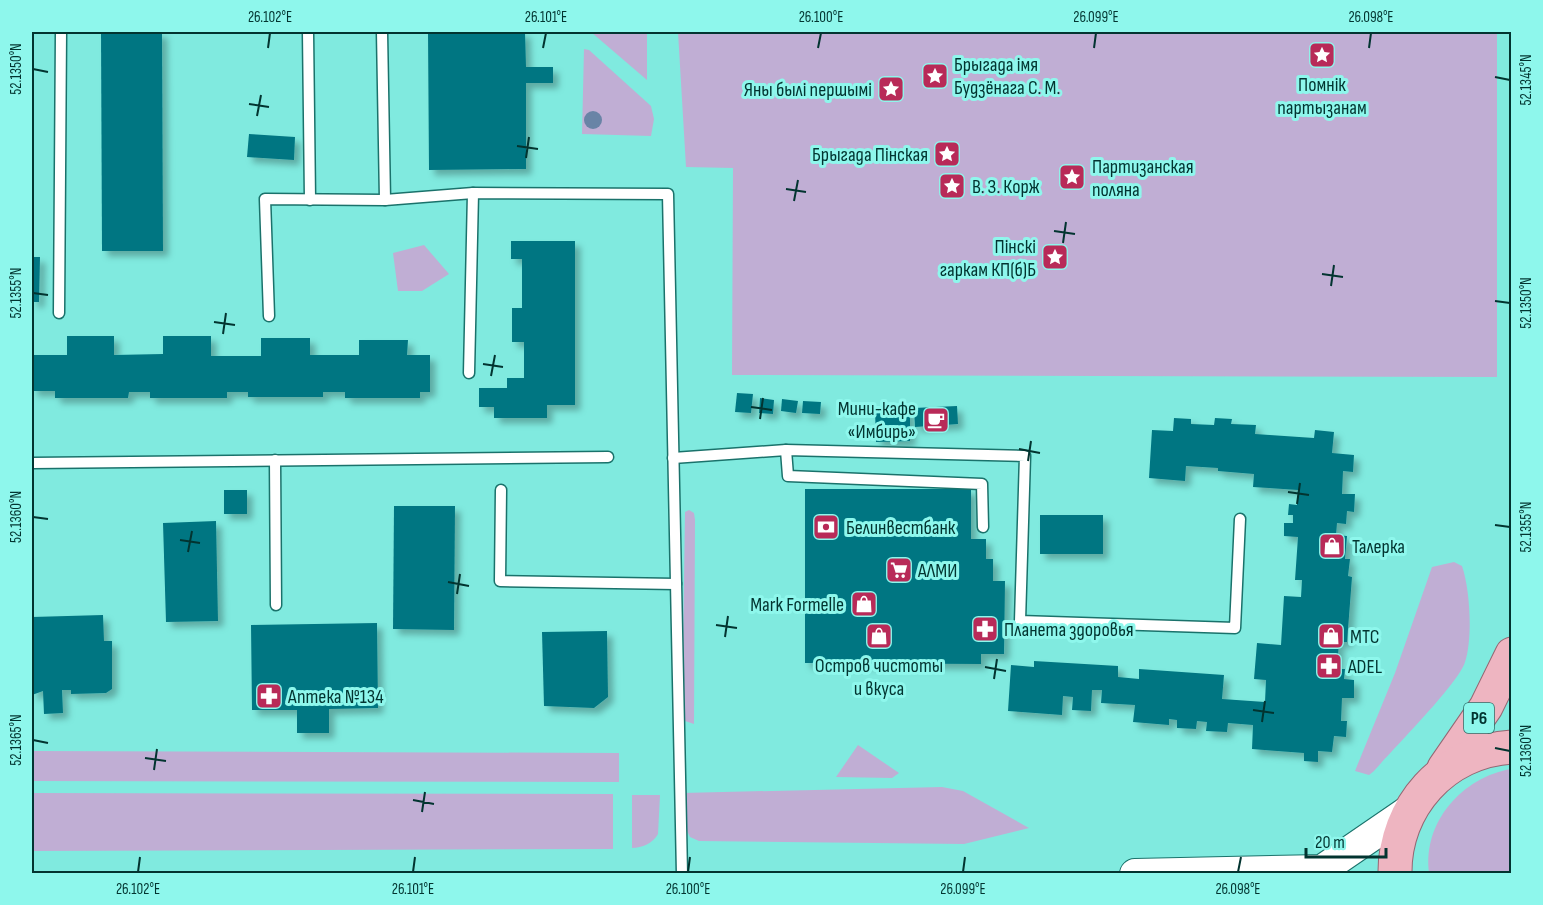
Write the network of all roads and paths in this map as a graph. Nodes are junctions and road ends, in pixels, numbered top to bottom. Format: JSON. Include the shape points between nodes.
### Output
{"nodes":[{"id":1,"x":61,"y":32,"type":"edge"},
{"id":2,"x":308,"y":32,"type":"edge"},
{"id":3,"x":382,"y":32,"type":"edge"},
{"id":4,"x":473,"y":193,"type":"junction"},
{"id":5,"x":310,"y":200,"type":"junction"},
{"id":6,"x":385,"y":200,"type":"junction"},
{"id":7,"x":59,"y":313,"type":"dead end"},
{"id":8,"x":269,"y":316,"type":"dead end"},
{"id":9,"x":469,"y":373,"type":"dead end"},
{"id":10,"x":786,"y":450,"type":"junction"},
{"id":11,"x":608,"y":457,"type":"dead end"},
{"id":12,"x":673,"y":458,"type":"junction"},
{"id":13,"x":274,"y":460,"type":"junction"},
{"id":14,"x":32,"y":463,"type":"edge"},
{"id":15,"x":501,"y":490,"type":"dead end"},
{"id":16,"x":1240,"y":519,"type":"dead end"},
{"id":17,"x":983,"y":526,"type":"dead end"},
{"id":18,"x":676,"y":584,"type":"junction"},
{"id":19,"x":276,"y":605,"type":"dead end"},
{"id":20,"x":1512,"y":654,"type":"edge"},
{"id":21,"x":1512,"y":747,"type":"edge"},
{"id":22,"x":1438,"y":776,"type":"junction"},
{"id":23,"x":1411,"y":809,"type":"junction"},
{"id":24,"x":1325,"y":872,"type":"edge"},
{"id":25,"x":682,"y":873,"type":"edge"},
{"id":26,"x":1135,"y":873,"type":"edge"},
{"id":27,"x":1395,"y":873,"type":"edge"}],
"edges":[{"from":1,"to":7,"type":"lane"},
{"from":2,"to":5,"type":"lane"},
{"from":3,"to":6,"type":"lane"},
{"from":4,"to":6,"type":"lane"},
{"from":4,"to":9,"type":"lane"},
{"from":4,"to":12,"type":"lane","via":[[668,194]]},
{"from":5,"to":6,"type":"lane"},
{"from":5,"to":8,"type":"lane","via":[[265,199]]},
{"from":10,"to":12,"type":"lane"},
{"from":10,"to":16,"type":"lane","via":[[1025,456],[1020,621],[1234,628]]},
{"from":10,"to":17,"type":"lane","via":[[788,476],[982,484]]},
{"from":11,"to":13,"type":"lane"},
{"from":12,"to":18,"type":"lane"},
{"from":13,"to":14,"type":"lane"},
{"from":13,"to":19,"type":"lane"},
{"from":15,"to":18,"type":"lane","via":[[500,581]]},
{"from":18,"to":25,"type":"lane"},
{"from":20,"to":22,"type":"main road","number":"Р6","via":[[1486,707]]},
{"from":21,"to":22,"type":"main road","number":"Р6","via":[[1474,754]]},
{"from":22,"to":23,"type":"main road","number":"Р6"},
{"from":23,"to":24,"type":"main road"},
{"from":23,"to":27,"type":"main road","number":"Р6","via":[[1400,835]]},
{"from":24,"to":26,"type":"main road"}]}
